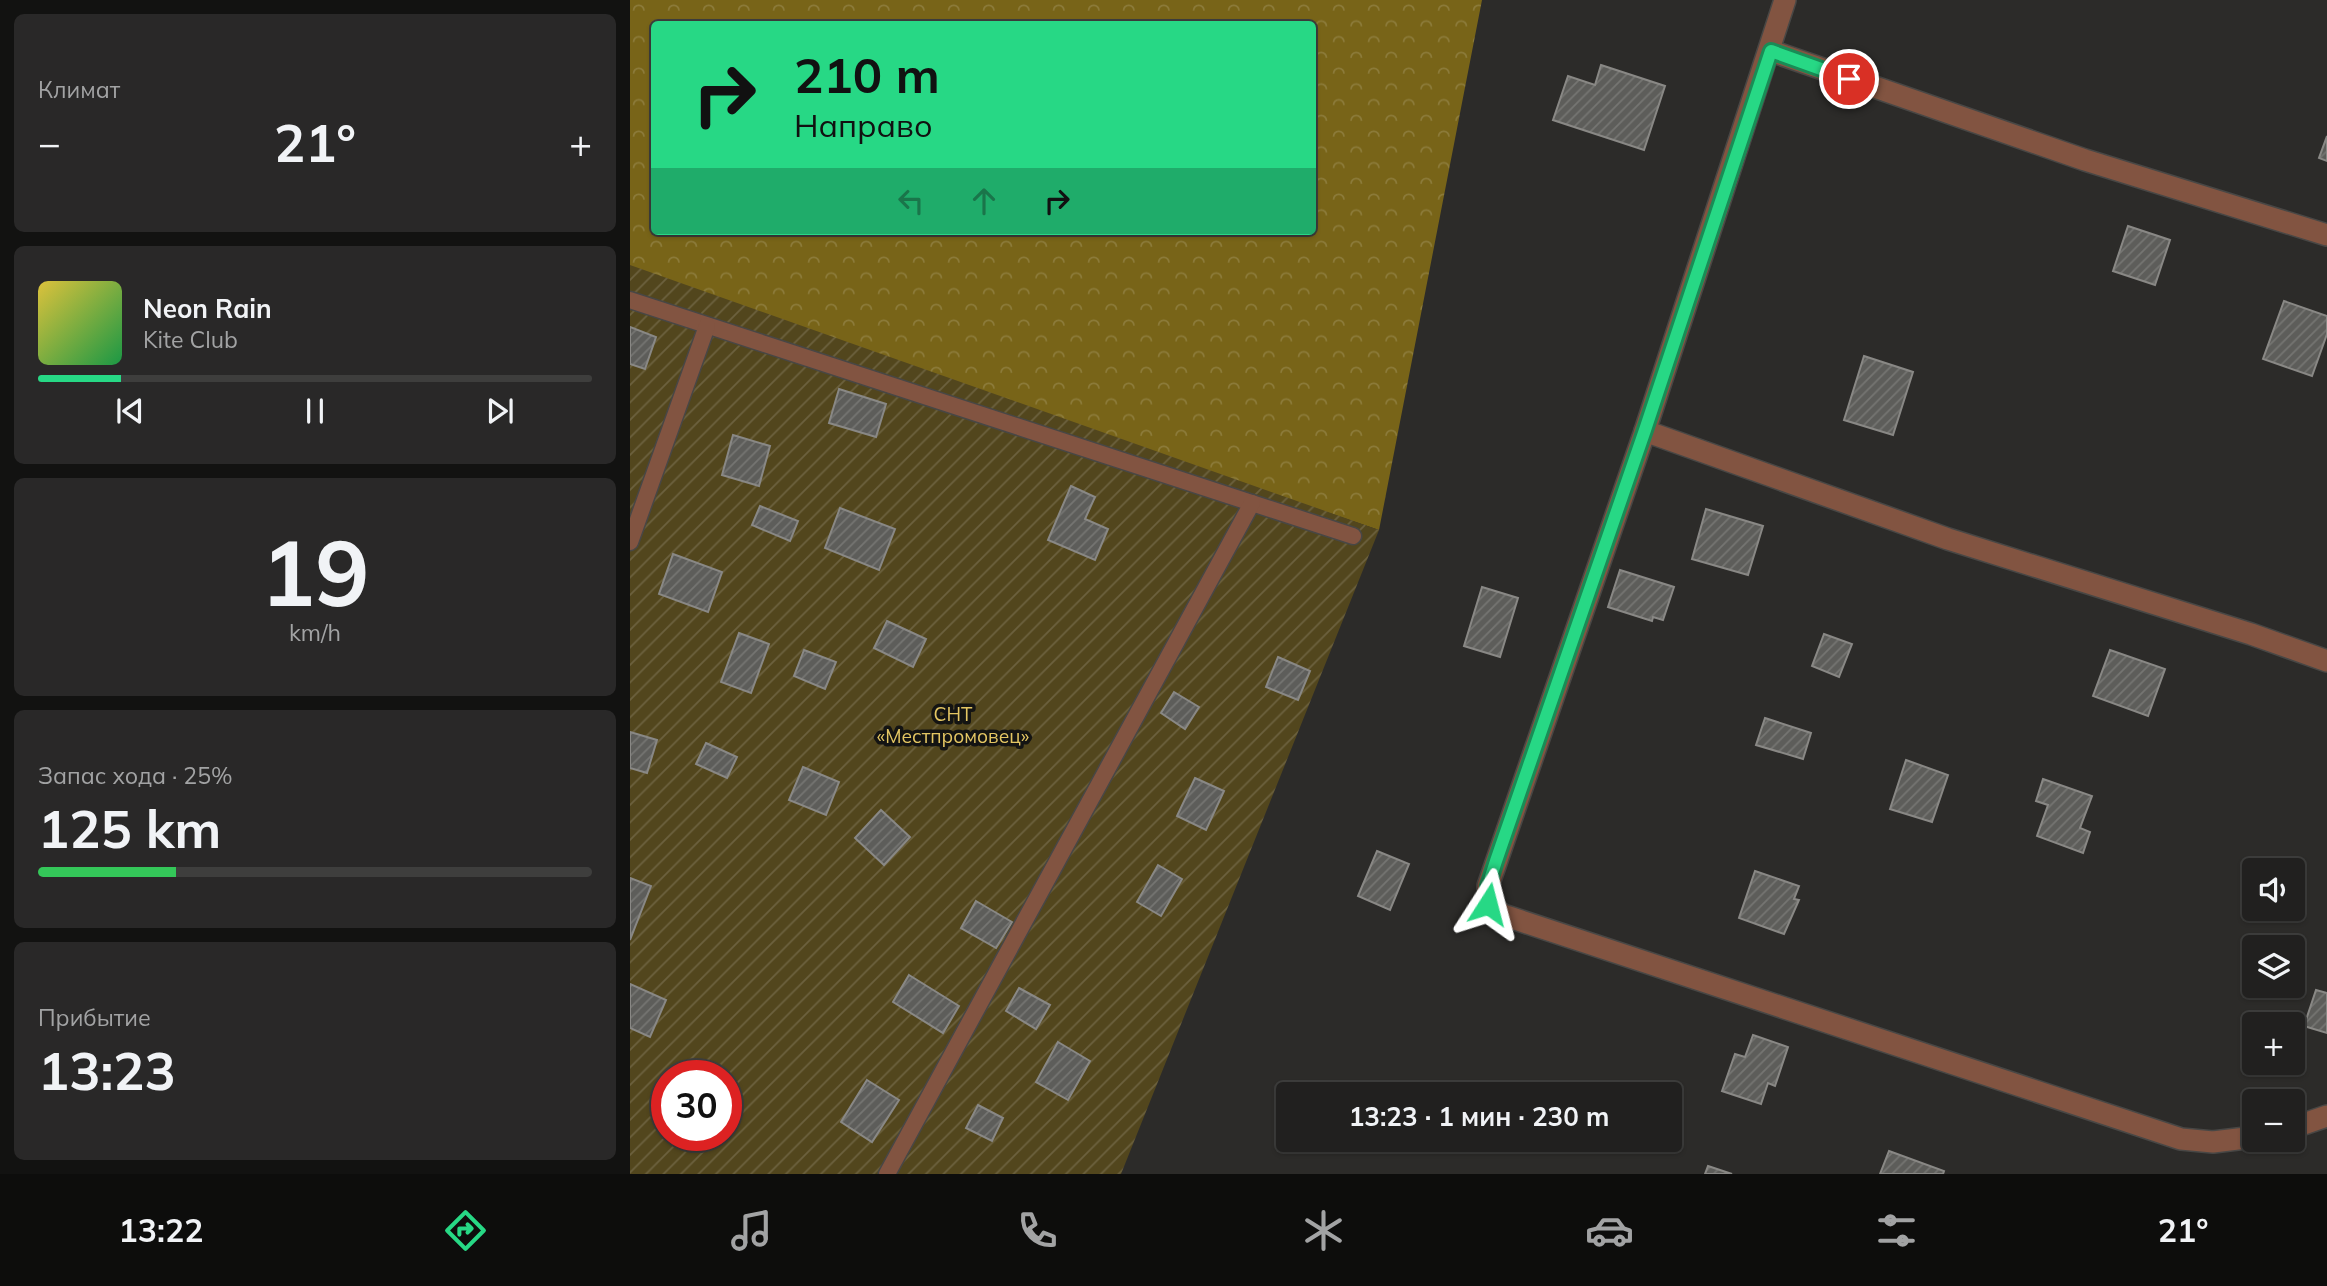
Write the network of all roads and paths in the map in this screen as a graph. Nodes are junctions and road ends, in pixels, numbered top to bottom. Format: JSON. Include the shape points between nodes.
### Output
{"nodes":[{"id":1,"x":1785,"y":0,"type":"edge"},
{"id":2,"x":1771,"y":51,"type":"junction"},
{"id":3,"x":2327,"y":235,"type":"edge"},
{"id":4,"x":630,"y":300,"type":"edge"},
{"id":5,"x":707,"y":326,"type":"junction"},
{"id":6,"x":1645,"y":430,"type":"junction"},
{"id":7,"x":1252,"y":503,"type":"junction"},
{"id":8,"x":1353,"y":536,"type":"dead end"},
{"id":9,"x":630,"y":542,"type":"edge"},
{"id":10,"x":2327,"y":661,"type":"edge"},
{"id":11,"x":2327,"y":1116,"type":"edge"},
{"id":12,"x":2305,"y":1124,"type":"edge"},
{"id":13,"x":2242,"y":1138,"type":"edge"},
{"id":14,"x":887,"y":1174,"type":"edge"}],
"edges":[{"from":1,"to":2,"type":"street"},
{"from":2,"to":3,"type":"street","via":[[2085,160]]},
{"from":2,"to":6,"type":"street"},
{"from":4,"to":5,"type":"lane"},
{"from":5,"to":7,"type":"lane"},
{"from":5,"to":9,"type":"lane"},
{"from":6,"to":10,"type":"street","via":[[1948,539]]},
{"from":6,"to":13,"type":"street","via":[[1492,873],[1488,904],[1503,915],[2181,1139]]},
{"from":7,"to":8,"type":"lane"},
{"from":7,"to":14,"type":"lane"},
{"from":11,"to":12,"type":"street"}]}
